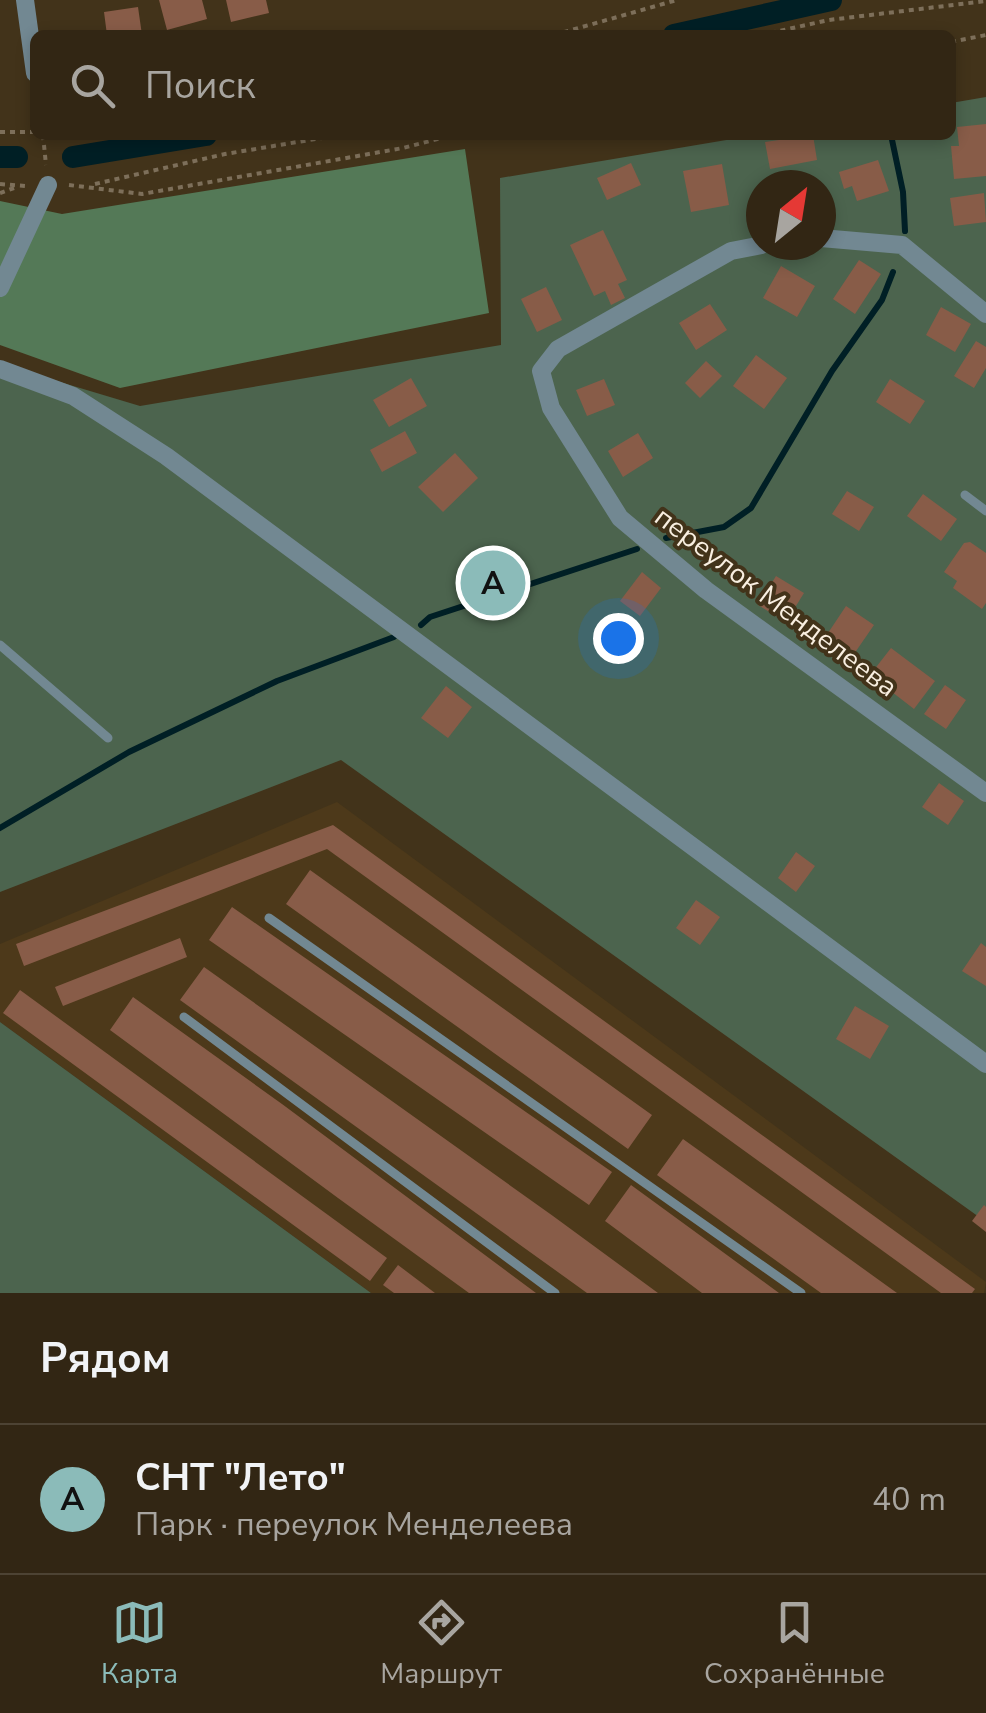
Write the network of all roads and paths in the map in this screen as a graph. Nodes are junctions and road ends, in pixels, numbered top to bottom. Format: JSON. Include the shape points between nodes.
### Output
{"nodes":[{"id":1,"x":25,"y":0,"type":"edge"},
{"id":2,"x":677,"y":0,"type":"edge"},
{"id":3,"x":986,"y":1,"type":"edge"},
{"id":4,"x":572,"y":30,"type":"edge"},
{"id":5,"x":783,"y":30,"type":"edge"},
{"id":6,"x":986,"y":35,"type":"edge"},
{"id":7,"x":30,"y":36,"type":"edge"},
{"id":8,"x":956,"y":41,"type":"edge"},
{"id":9,"x":0,"y":132,"type":"edge"},
{"id":10,"x":30,"y":132,"type":"edge"},
{"id":11,"x":44,"y":140,"type":"edge"},
{"id":12,"x":310,"y":140,"type":"edge"},
{"id":13,"x":434,"y":140,"type":"edge"},
{"id":14,"x":48,"y":185,"type":"joint"},
{"id":15,"x":18,"y":187,"type":"dead end"},
{"id":16,"x":0,"y":193,"type":"edge"},
{"id":17,"x":836,"y":239,"type":"edge"},
{"id":18,"x":746,"y":248,"type":"edge"},
{"id":19,"x":0,"y":288,"type":"edge"},
{"id":20,"x":986,"y":314,"type":"edge"},
{"id":21,"x":0,"y":369,"type":"edge"},
{"id":22,"x":965,"y":495,"type":"dead end"},
{"id":23,"x":986,"y":510,"type":"edge"},
{"id":24,"x":0,"y":644,"type":"edge"},
{"id":25,"x":108,"y":738,"type":"dead end"},
{"id":26,"x":986,"y":792,"type":"edge"},
{"id":27,"x":269,"y":918,"type":"dead end"},
{"id":28,"x":184,"y":1016,"type":"dead end"},
{"id":29,"x":986,"y":1064,"type":"edge"},
{"id":30,"x":556,"y":1293,"type":"edge"},
{"id":31,"x":801,"y":1293,"type":"edge"}],
"edges":[{"from":1,"to":7,"type":"street"},
{"from":2,"to":4,"type":"path"},
{"from":3,"to":5,"type":"path"},
{"from":6,"to":8,"type":"path"},
{"from":9,"to":10,"type":"path"},
{"from":11,"to":14,"type":"path"},
{"from":12,"to":13,"type":"path","via":[[90,185],[142,194]]},
{"from":14,"to":19,"type":"street"},
{"from":15,"to":16,"type":"path"},
{"from":17,"to":20,"type":"street","via":[[902,245]]},
{"from":18,"to":26,"type":"street","name":"переулок Менделеева","via":[[558,348],[541,371],[551,408],[620,518],[706,590]]},
{"from":21,"to":29,"type":"street","via":[[73,396],[166,456]]},
{"from":22,"to":23,"type":"lane"},
{"from":24,"to":25,"type":"lane"},
{"from":27,"to":31,"type":"lane"},
{"from":28,"to":30,"type":"lane"}]}
